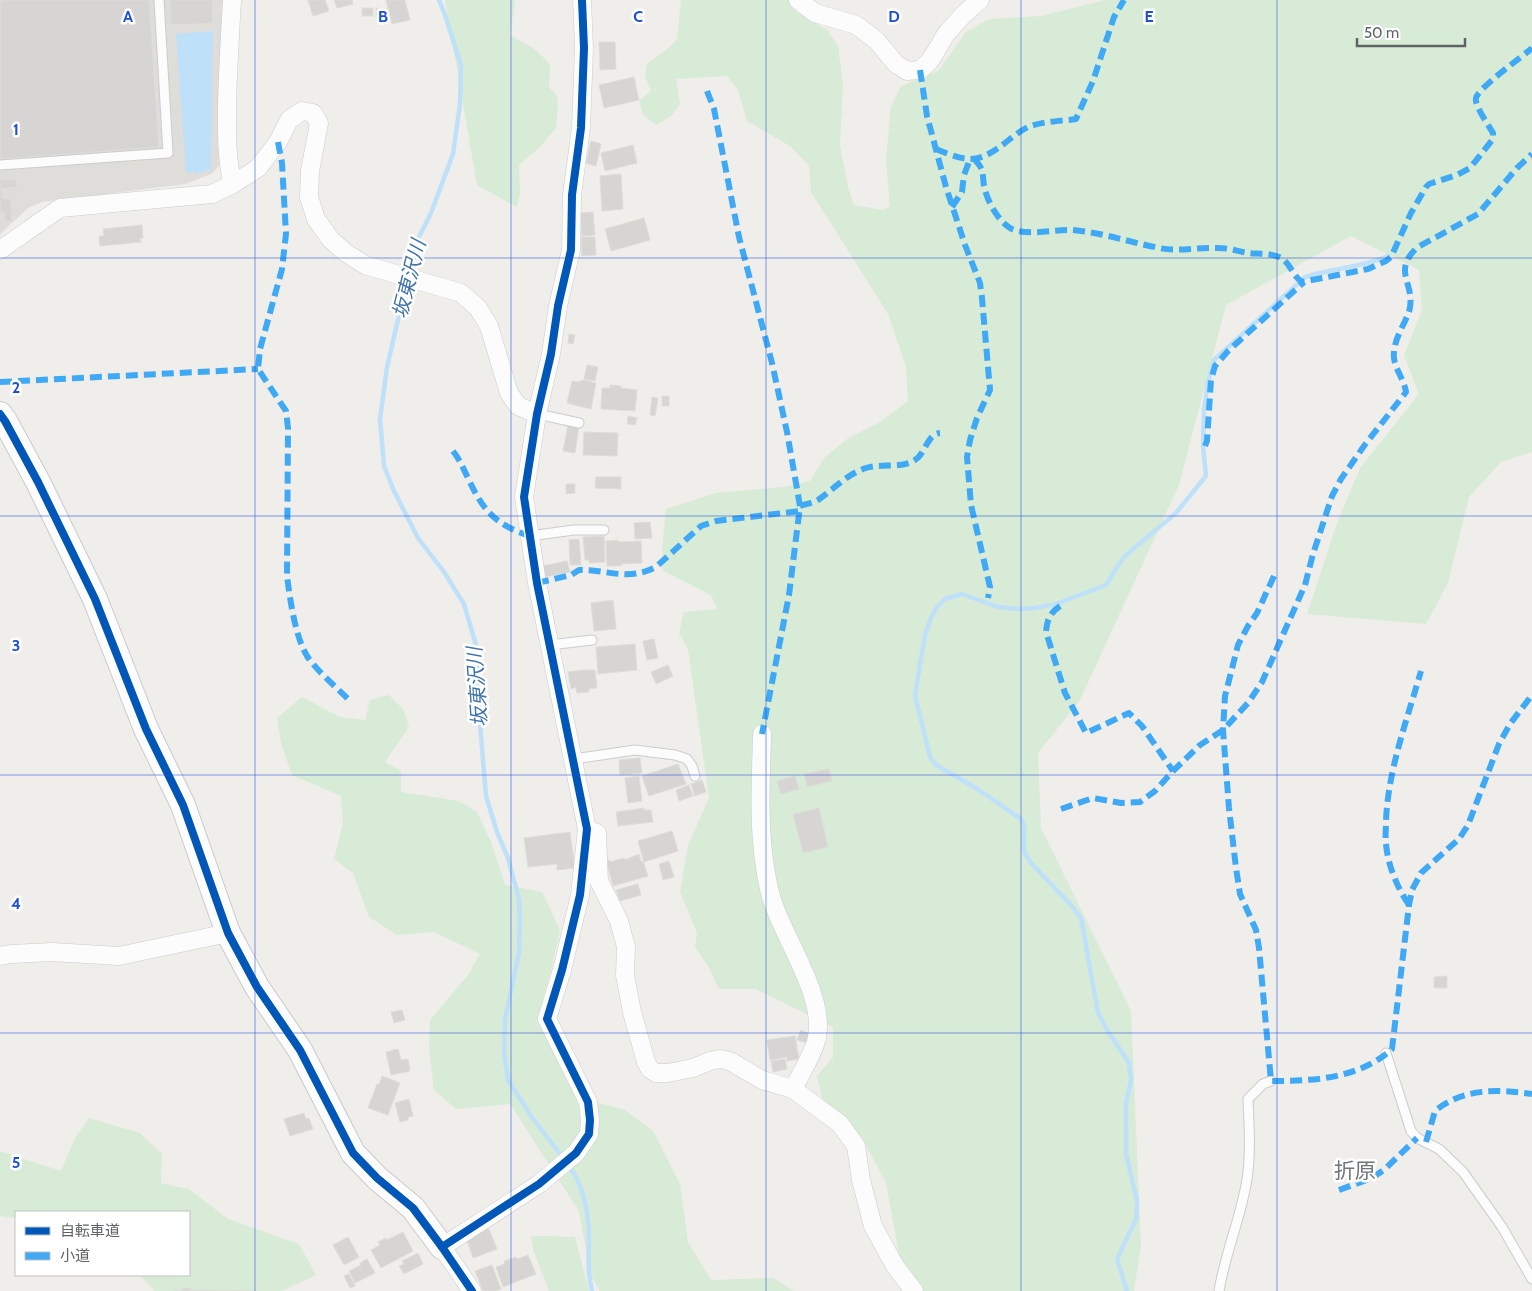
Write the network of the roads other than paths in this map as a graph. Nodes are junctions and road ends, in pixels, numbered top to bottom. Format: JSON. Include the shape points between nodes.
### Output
{"nodes":[{"id":1,"x":159,"y":0,"type":"edge"},
{"id":2,"x":232,"y":0,"type":"edge"},
{"id":3,"x":582,"y":0,"type":"edge"},
{"id":4,"x":798,"y":0,"type":"edge"},
{"id":5,"x":980,"y":0,"type":"edge"},
{"id":6,"x":0,"y":165,"type":"edge"},
{"id":7,"x":233,"y":184,"type":"junction"},
{"id":8,"x":0,"y":250,"type":"edge"},
{"id":9,"x":0,"y":414,"type":"edge"},
{"id":10,"x":537,"y":414,"type":"junction"},
{"id":11,"x":579,"y":423,"type":"dead end"},
{"id":12,"x":604,"y":530,"type":"dead end"},
{"id":13,"x":530,"y":536,"type":"junction"},
{"id":14,"x":592,"y":640,"type":"dead end"},
{"id":15,"x":550,"y":645,"type":"junction"},
{"id":16,"x":762,"y":734,"type":"dead end"},
{"id":17,"x":574,"y":760,"type":"junction"},
{"id":18,"x":695,"y":776,"type":"dead end"},
{"id":19,"x":587,"y":830,"type":"junction"},
{"id":20,"x":228,"y":933,"type":"junction"},
{"id":21,"x":0,"y":956,"type":"edge"},
{"id":22,"x":1386,"y":1053,"type":"dead end"},
{"id":23,"x":1271,"y":1081,"type":"dead end"},
{"id":24,"x":793,"y":1089,"type":"junction"},
{"id":25,"x":442,"y":1246,"type":"junction"},
{"id":26,"x":1532,"y":1279,"type":"edge"},
{"id":27,"x":472,"y":1291,"type":"edge"},
{"id":28,"x":914,"y":1291,"type":"edge"},
{"id":29,"x":1219,"y":1291,"type":"edge"}],
"edges":[{"from":1,"to":6,"type":"lane","via":[[168,153]]},
{"from":2,"to":7,"type":"street","via":[[227,138]]},
{"from":3,"to":10,"type":"street","via":[[581,128],[572,195],[571,250]]},
{"from":4,"to":5,"type":"street","via":[[815,12],[856,25],[907,71],[920,70],[930,61],[946,34]]},
{"from":7,"to":8,"type":"street","via":[[212,194],[60,208]]},
{"from":7,"to":10,"type":"street","via":[[258,168],[278,142],[289,120],[302,111],[313,113],[319,123],[309,196],[316,218],[331,240],[365,265],[460,293],[478,308],[489,326],[509,393],[518,406]]},
{"from":9,"to":20,"type":"street","via":[[38,482],[95,599],[146,729],[183,805]]},
{"from":10,"to":11,"type":"lane"},
{"from":10,"to":13,"type":"street","via":[[524,497]]},
{"from":12,"to":13,"type":"lane"},
{"from":13,"to":15,"type":"street"},
{"from":14,"to":15,"type":"lane"},
{"from":15,"to":17,"type":"street"},
{"from":16,"to":24,"type":"street","via":[[760,800],[765,867],[774,908],[809,988],[819,1023],[817,1039]]},
{"from":17,"to":18,"type":"lane","via":[[635,750],[675,755],[687,759]]},
{"from":17,"to":19,"type":"street"},
{"from":19,"to":24,"type":"street","via":[[597,833],[599,881],[619,921],[626,947],[625,975],[632,1012],[650,1069],[656,1073],[668,1073],[720,1059],[736,1064],[762,1080]]},
{"from":19,"to":25,"type":"street","via":[[580,895],[547,1019],[588,1102],[589,1134],[576,1153],[539,1184]]},
{"from":20,"to":21,"type":"street","via":[[119,956],[52,952]]},
{"from":20,"to":25,"type":"street","via":[[257,987],[300,1050],[353,1153],[413,1208]]},
{"from":22,"to":26,"type":"lane","via":[[1411,1131],[1439,1149],[1463,1172],[1502,1227]]},
{"from":23,"to":29,"type":"lane","via":[[1263,1084],[1248,1099],[1247,1178]]},
{"from":24,"to":28,"type":"street","via":[[840,1124],[856,1146],[873,1226],[895,1266]]},
{"from":25,"to":27,"type":"street"}]}
